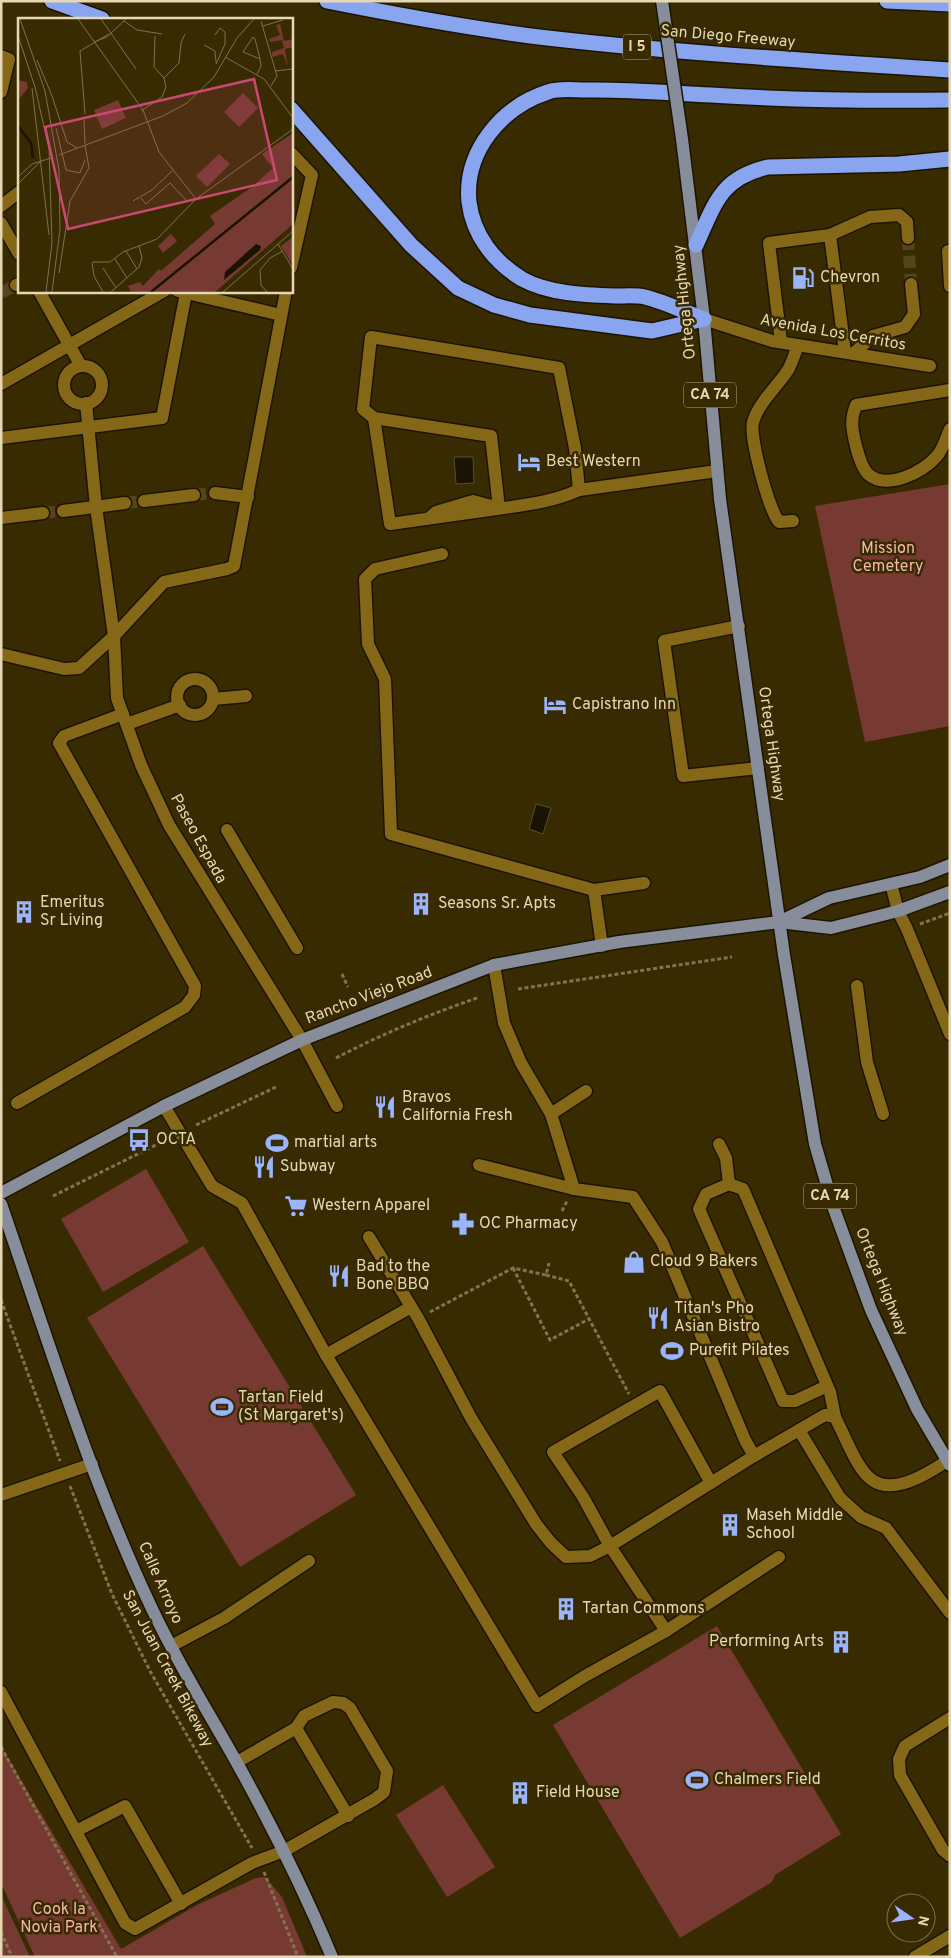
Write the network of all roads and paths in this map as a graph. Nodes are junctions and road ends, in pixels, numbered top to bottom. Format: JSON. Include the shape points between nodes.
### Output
{"nodes":[{"id":1,"x":52,"y":1,"type":"edge"},
{"id":2,"x":327,"y":1,"type":"edge"},
{"id":3,"x":662,"y":1,"type":"edge"},
{"id":4,"x":887,"y":1,"type":"edge"},
{"id":5,"x":950,"y":4,"type":"edge"},
{"id":6,"x":99,"y":18,"type":"edge"},
{"id":7,"x":1,"y":56,"type":"edge"},
{"id":8,"x":950,"y":70,"type":"edge"},
{"id":9,"x":1,"y":92,"type":"edge"},
{"id":10,"x":950,"y":100,"type":"edge"},
{"id":11,"x":292,"y":110,"type":"edge"},
{"id":12,"x":292,"y":154,"type":"edge"},
{"id":13,"x":950,"y":159,"type":"edge"},
{"id":14,"x":18,"y":193,"type":"edge"},
{"id":15,"x":1,"y":206,"type":"edge"},
{"id":16,"x":1,"y":223,"type":"edge"},
{"id":17,"x":830,"y":235,"type":"junction"},
{"id":18,"x":908,"y":238,"type":"tunnel mouth"},
{"id":19,"x":294,"y":240,"type":"edge"},
{"id":20,"x":696,"y":245,"type":"junction"},
{"id":21,"x":950,"y":251,"type":"edge"},
{"id":22,"x":18,"y":252,"type":"edge"},
{"id":23,"x":292,"y":259,"type":"edge"},
{"id":24,"x":911,"y":284,"type":"tunnel mouth"},
{"id":25,"x":950,"y":286,"type":"edge"},
{"id":26,"x":40,"y":292,"type":"edge"},
{"id":27,"x":162,"y":292,"type":"edge"},
{"id":28,"x":182,"y":292,"type":"edge"},
{"id":29,"x":286,"y":292,"type":"edge"},
{"id":30,"x":281,"y":315,"type":"junction"},
{"id":31,"x":704,"y":319,"type":"junction"},
{"id":32,"x":781,"y":342,"type":"junction"},
{"id":33,"x":69,"y":345,"type":"junction"},
{"id":34,"x":798,"y":345,"type":"junction"},
{"id":35,"x":849,"y":353,"type":"junction"},
{"id":36,"x":81,"y":366,"type":"junction"},
{"id":37,"x":930,"y":366,"type":"dead end"},
{"id":38,"x":1,"y":384,"type":"edge"},
{"id":39,"x":950,"y":390,"type":"edge"},
{"id":40,"x":86,"y":403,"type":"junction"},
{"id":41,"x":374,"y":418,"type":"junction"},
{"id":42,"x":88,"y":428,"type":"junction"},
{"id":43,"x":950,"y":429,"type":"edge"},
{"id":44,"x":1,"y":438,"type":"edge"},
{"id":45,"x":718,"y":471,"type":"junction"},
{"id":46,"x":579,"y":490,"type":"junction"},
{"id":47,"x":215,"y":493,"type":"tunnel mouth"},
{"id":48,"x":194,"y":496,"type":"tunnel mouth"},
{"id":49,"x":248,"y":497,"type":"junction"},
{"id":50,"x":144,"y":501,"type":"tunnel mouth"},
{"id":51,"x":125,"y":503,"type":"tunnel mouth"},
{"id":52,"x":96,"y":507,"type":"junction"},
{"id":53,"x":499,"y":508,"type":"junction"},
{"id":54,"x":63,"y":511,"type":"tunnel mouth"},
{"id":55,"x":43,"y":513,"type":"tunnel mouth"},
{"id":56,"x":1,"y":518,"type":"edge"},
{"id":57,"x":793,"y":521,"type":"dead end"},
{"id":58,"x":442,"y":554,"type":"dead end"},
{"id":59,"x":739,"y":626,"type":"junction"},
{"id":60,"x":114,"y":636,"type":"junction"},
{"id":61,"x":1,"y":654,"type":"edge"},
{"id":62,"x":246,"y":696,"type":"dead end"},
{"id":63,"x":213,"y":699,"type":"junction"},
{"id":64,"x":180,"y":705,"type":"junction"},
{"id":65,"x":125,"y":719,"type":"junction"},
{"id":66,"x":758,"y":768,"type":"junction"},
{"id":67,"x":227,"y":830,"type":"dead end"},
{"id":68,"x":950,"y":865,"type":"edge"},
{"id":69,"x":644,"y":883,"type":"dead end"},
{"id":70,"x":891,"y":884,"type":"junction"},
{"id":71,"x":594,"y":890,"type":"junction"},
{"id":72,"x":950,"y":892,"type":"edge"},
{"id":73,"x":898,"y":911,"type":"junction"},
{"id":74,"x":950,"y":913,"type":"edge"},
{"id":75,"x":779,"y":922,"type":"junction"},
{"id":76,"x":928,"y":922,"type":"dead end"},
{"id":77,"x":602,"y":946,"type":"junction"},
{"id":78,"x":297,"y":948,"type":"dead end"},
{"id":79,"x":732,"y":957,"type":"dead end"},
{"id":80,"x":494,"y":966,"type":"junction"},
{"id":81,"x":342,"y":974,"type":"dead end"},
{"id":82,"x":857,"y":986,"type":"dead end"},
{"id":83,"x":348,"y":987,"type":"dead end"},
{"id":84,"x":518,"y":989,"type":"dead end"},
{"id":85,"x":477,"y":998,"type":"dead end"},
{"id":86,"x":950,"y":1034,"type":"edge"},
{"id":87,"x":302,"y":1040,"type":"junction"},
{"id":88,"x":336,"y":1058,"type":"dead end"},
{"id":89,"x":276,"y":1088,"type":"dead end"},
{"id":90,"x":586,"y":1091,"type":"dead end"},
{"id":91,"x":17,"y":1103,"type":"dead end"},
{"id":92,"x":164,"y":1106,"type":"junction"},
{"id":93,"x":337,"y":1106,"type":"dead end"},
{"id":94,"x":551,"y":1114,"type":"junction"},
{"id":95,"x":883,"y":1114,"type":"dead end"},
{"id":96,"x":196,"y":1126,"type":"dead end"},
{"id":97,"x":180,"y":1134,"type":"junction"},
{"id":98,"x":719,"y":1144,"type":"dead end"},
{"id":99,"x":479,"y":1166,"type":"dead end"},
{"id":100,"x":729,"y":1184,"type":"junction"},
{"id":101,"x":574,"y":1189,"type":"junction"},
{"id":102,"x":1,"y":1193,"type":"edge"},
{"id":103,"x":54,"y":1196,"type":"dead end"},
{"id":104,"x":1,"y":1204,"type":"edge"},
{"id":105,"x":369,"y":1237,"type":"dead end"},
{"id":106,"x":549,"y":1263,"type":"dead end"},
{"id":107,"x":513,"y":1268,"type":"junction"},
{"id":108,"x":546,"y":1275,"type":"junction"},
{"id":109,"x":1,"y":1300,"type":"edge"},
{"id":110,"x":415,"y":1313,"type":"junction"},
{"id":111,"x":589,"y":1319,"type":"junction"},
{"id":112,"x":326,"y":1355,"type":"junction"},
{"id":113,"x":827,"y":1386,"type":"junction"},
{"id":114,"x":632,"y":1399,"type":"dead end"},
{"id":115,"x":835,"y":1417,"type":"junction"},
{"id":116,"x":799,"y":1430,"type":"junction"},
{"id":117,"x":754,"y":1456,"type":"junction"},
{"id":118,"x":949,"y":1462,"type":"edge"},
{"id":119,"x":92,"y":1464,"type":"junction"},
{"id":120,"x":65,"y":1474,"type":"junction"},
{"id":121,"x":711,"y":1483,"type":"junction"},
{"id":122,"x":1,"y":1495,"type":"edge"},
{"id":123,"x":610,"y":1546,"type":"junction"},
{"id":124,"x":779,"y":1557,"type":"dead end"},
{"id":125,"x":309,"y":1561,"type":"dead end"},
{"id":126,"x":950,"y":1613,"type":"edge"},
{"id":127,"x":666,"y":1631,"type":"junction"},
{"id":128,"x":171,"y":1646,"type":"junction"},
{"id":129,"x":1,"y":1692,"type":"edge"},
{"id":130,"x":950,"y":1718,"type":"edge"},
{"id":131,"x":296,"y":1728,"type":"junction"},
{"id":132,"x":1,"y":1747,"type":"edge"},
{"id":133,"x":237,"y":1762,"type":"junction"},
{"id":134,"x":348,"y":1816,"type":"junction"},
{"id":135,"x":76,"y":1831,"type":"junction"},
{"id":136,"x":284,"y":1850,"type":"junction"},
{"id":137,"x":950,"y":1856,"type":"edge"},
{"id":138,"x":259,"y":1860,"type":"junction"},
{"id":139,"x":181,"y":1904,"type":"junction"},
{"id":140,"x":1,"y":1932,"type":"edge"},
{"id":141,"x":950,"y":1936,"type":"edge"},
{"id":142,"x":12,"y":1957,"type":"edge"},
{"id":143,"x":117,"y":1957,"type":"edge"},
{"id":144,"x":298,"y":1957,"type":"edge"},
{"id":145,"x":332,"y":1957,"type":"edge"},
{"id":146,"x":915,"y":1957,"type":"edge"}],
"edges":[{"from":1,"to":6,"type":"highway"},
{"from":2,"to":8,"type":"highway","name":"San Diego Freeway","number":"I 5","via":[[538,37],[752,58]]},
{"from":3,"to":20,"type":"main road","name":"Ortega Highway","number":"CA 74","bridge":true},
{"from":4,"to":5,"type":"highway"},
{"from":7,"to":9,"type":"street","via":[[10,59]]},
{"from":10,"to":31,"type":"highway","via":[[799,100],[616,89],[549,91],[521,104],[492,129],[478,149],[468,191],[471,216],[479,236],[496,258],[523,279],[549,288],[583,295],[644,297]]},
{"from":11,"to":31,"type":"highway","via":[[412,245],[458,288],[494,305],[530,315],[652,331]]},
{"from":12,"to":19,"type":"street","via":[[312,176]]},
{"from":13,"to":20,"type":"highway","via":[[899,164],[768,167],[752,171],[735,179],[716,200]]},
{"from":14,"to":15,"type":"street"},
{"from":16,"to":22,"type":"street"},
{"from":17,"to":18,"type":"street","via":[[870,217],[899,215],[907,222]]},
{"from":17,"to":32,"type":"street","via":[[769,242]]},
{"from":17,"to":35,"type":"street"},
{"from":19,"to":23,"type":"street"},
{"from":20,"to":31,"type":"main road","name":"Ortega Highway","number":"CA 74"},
{"from":21,"to":25,"type":"street"},
{"from":24,"to":35,"type":"street","via":[[914,314],[905,327],[873,336]]},
{"from":26,"to":33,"type":"street"},
{"from":27,"to":33,"type":"street"},
{"from":28,"to":30,"type":"street"},
{"from":28,"to":42,"type":"street","via":[[162,418]]},
{"from":29,"to":30,"type":"street"},
{"from":30,"to":49,"type":"street"},
{"from":31,"to":32,"type":"street","name":"Avenida Los Cerritos"},
{"from":31,"to":45,"type":"main road","name":"Ortega Highway","number":"CA 74"},
{"from":32,"to":34,"type":"street","name":"Avenida Los Cerritos"},
{"from":33,"to":36,"type":"street"},
{"from":33,"to":38,"type":"street"},
{"from":34,"to":35,"type":"street","name":"Avenida Los Cerritos"},
{"from":34,"to":57,"type":"street","via":[[788,368],[753,423],[760,471],[773,515],[779,522]]},
{"from":35,"to":37,"type":"street","name":"Avenida Los Cerritos"},
{"from":36,"to":40,"type":"street","via":[[93,369],[100,379],[100,392]]},
{"from":36,"to":40,"type":"street","via":[[66,376],[64,388],[74,402]]},
{"from":39,"to":43,"type":"street","via":[[856,405],[851,428],[858,454],[868,473],[879,480],[894,480],[930,463],[939,455]]},
{"from":40,"to":42,"type":"street","name":"Paseo Espada"},
{"from":41,"to":46,"type":"street","via":[[363,409],[371,337],[559,368],[575,448]]},
{"from":41,"to":53,"type":"street","via":[[491,436]]},
{"from":41,"to":53,"type":"street","via":[[390,524]]},
{"from":42,"to":44,"type":"street"},
{"from":42,"to":52,"type":"street","name":"Paseo Espada"},
{"from":45,"to":46,"type":"street"},
{"from":45,"to":59,"type":"main road","name":"Ortega Highway","number":"CA 74"},
{"from":46,"to":53,"type":"street","via":[[560,500]]},
{"from":47,"to":49,"type":"street"},
{"from":48,"to":50,"type":"street"},
{"from":49,"to":60,"type":"street","via":[[234,566],[164,582]]},
{"from":51,"to":52,"type":"street"},
{"from":52,"to":54,"type":"street"},
{"from":52,"to":60,"type":"street","name":"Paseo Espada"},
{"from":55,"to":56,"type":"street"},
{"from":58,"to":71,"type":"street","via":[[375,570],[365,579],[368,644],[385,679],[391,834]]},
{"from":59,"to":66,"type":"main road","name":"Ortega Highway","number":"CA 74"},
{"from":59,"to":66,"type":"street","via":[[664,641],[683,776]]},
{"from":60,"to":61,"type":"street","via":[[79,668],[64,669]]},
{"from":60,"to":65,"type":"street","name":"Paseo Espada","via":[[118,698]]},
{"from":62,"to":63,"type":"street"},
{"from":63,"to":64,"type":"street","via":[[208,709],[198,714],[188,713]]},
{"from":63,"to":64,"type":"street","via":[[207,683],[189,680],[178,693]]},
{"from":64,"to":65,"type":"street"},
{"from":65,"to":87,"type":"street","name":"Paseo Espada","via":[[169,825]]},
{"from":65,"to":91,"type":"street","via":[[64,736],[60,743],[195,986],[194,995],[185,1007]]},
{"from":66,"to":75,"type":"main road","name":"Ortega Highway","number":"CA 74"},
{"from":67,"to":78,"type":"street"},
{"from":68,"to":70,"type":"main road","name":"Rancho Viejo Road"},
{"from":69,"to":71,"type":"street"},
{"from":70,"to":73,"type":"street"},
{"from":70,"to":75,"type":"main road","name":"Rancho Viejo Road","via":[[829,898]]},
{"from":71,"to":77,"type":"street"},
{"from":72,"to":73,"type":"main road","name":"Rancho Viejo Road"},
{"from":73,"to":75,"type":"main road","name":"Rancho Viejo Road","via":[[831,928]]},
{"from":73,"to":86,"type":"street"},
{"from":74,"to":76,"type":"path"},
{"from":75,"to":77,"type":"main road","name":"Rancho Viejo Road"},
{"from":75,"to":118,"type":"main road","name":"Ortega Highway","number":"CA 74","via":[[815,1144],[834,1209],[871,1310],[917,1409]]},
{"from":77,"to":80,"type":"main road","name":"Rancho Viejo Road"},
{"from":79,"to":84,"type":"path"},
{"from":80,"to":87,"type":"main road","name":"Rancho Viejo Road"},
{"from":80,"to":94,"type":"street","via":[[504,1023],[521,1063]]},
{"from":81,"to":83,"type":"path"},
{"from":82,"to":95,"type":"street","via":[[867,1062]]},
{"from":85,"to":88,"type":"path","via":[[429,1014]]},
{"from":87,"to":92,"type":"main road","name":"Rancho Viejo Road"},
{"from":87,"to":93,"type":"street","name":"Paseo Espada"},
{"from":89,"to":96,"type":"path"},
{"from":90,"to":94,"type":"street"},
{"from":92,"to":97,"type":"street"},
{"from":92,"to":102,"type":"main road","name":"Rancho Viejo Road"},
{"from":94,"to":101,"type":"street"},
{"from":97,"to":103,"type":"path"},
{"from":97,"to":112,"type":"street","via":[[212,1186],[242,1203]]},
{"from":98,"to":100,"type":"street","via":[[726,1158]]},
{"from":99,"to":101,"type":"street"},
{"from":100,"to":113,"type":"street","via":[[742,1189]]},
{"from":100,"to":113,"type":"street","via":[[706,1194],[699,1209],[783,1401],[795,1401]]},
{"from":101,"to":117,"type":"street","via":[[633,1197],[662,1242]]},
{"from":104,"to":119,"type":"main road","name":"Calle Arroyo"},
{"from":105,"to":110,"type":"street"},
{"from":106,"to":108,"type":"path"},
{"from":107,"to":108,"type":"path"},
{"from":107,"to":110,"type":"path"},
{"from":107,"to":111,"type":"path","via":[[550,1340]]},
{"from":108,"to":111,"type":"path","via":[[569,1281]]},
{"from":109,"to":120,"type":"path","name":"San Juan Creek Bikeway"},
{"from":110,"to":112,"type":"street"},
{"from":110,"to":123,"type":"street","via":[[471,1418],[550,1543],[566,1557],[590,1556]]},
{"from":111,"to":114,"type":"path"},
{"from":112,"to":127,"type":"street","via":[[537,1706]]},
{"from":113,"to":115,"type":"street"},
{"from":115,"to":116,"type":"street","via":[[825,1415]]},
{"from":115,"to":118,"type":"street","via":[[871,1480],[887,1486],[908,1482]]},
{"from":116,"to":117,"type":"street"},
{"from":116,"to":126,"type":"street","via":[[840,1498],[852,1511],[886,1528]]},
{"from":117,"to":121,"type":"street"},
{"from":119,"to":120,"type":"street"},
{"from":119,"to":128,"type":"main road","name":"Calle Arroyo","via":[[131,1563]]},
{"from":120,"to":122,"type":"street"},
{"from":120,"to":138,"type":"path","name":"San Juan Creek Bikeway","via":[[112,1594],[150,1671]]},
{"from":121,"to":123,"type":"street"},
{"from":121,"to":123,"type":"street","via":[[660,1391],[553,1452]]},
{"from":123,"to":127,"type":"street"},
{"from":124,"to":127,"type":"street"},
{"from":125,"to":128,"type":"street","via":[[224,1618]]},
{"from":128,"to":133,"type":"main road","name":"Calle Arroyo"},
{"from":129,"to":135,"type":"street"},
{"from":130,"to":137,"type":"street","via":[[905,1746],[899,1759],[900,1775],[942,1850]]},
{"from":131,"to":133,"type":"street"},
{"from":131,"to":134,"type":"street"},
{"from":131,"to":134,"type":"street","via":[[304,1716],[333,1702],[350,1708],[387,1771],[384,1792]]},
{"from":132,"to":143,"type":"path"},
{"from":133,"to":136,"type":"main road","name":"Calle Arroyo"},
{"from":134,"to":136,"type":"street"},
{"from":135,"to":139,"type":"street","via":[[124,1923],[140,1927]]},
{"from":135,"to":139,"type":"street","via":[[125,1806]]},
{"from":136,"to":138,"type":"street"},
{"from":136,"to":145,"type":"main road","name":"Calle Arroyo"},
{"from":138,"to":139,"type":"street"},
{"from":138,"to":144,"type":"path","name":"San Juan Creek Bikeway"},
{"from":140,"to":142,"type":"path"},
{"from":141,"to":146,"type":"street"}]}
